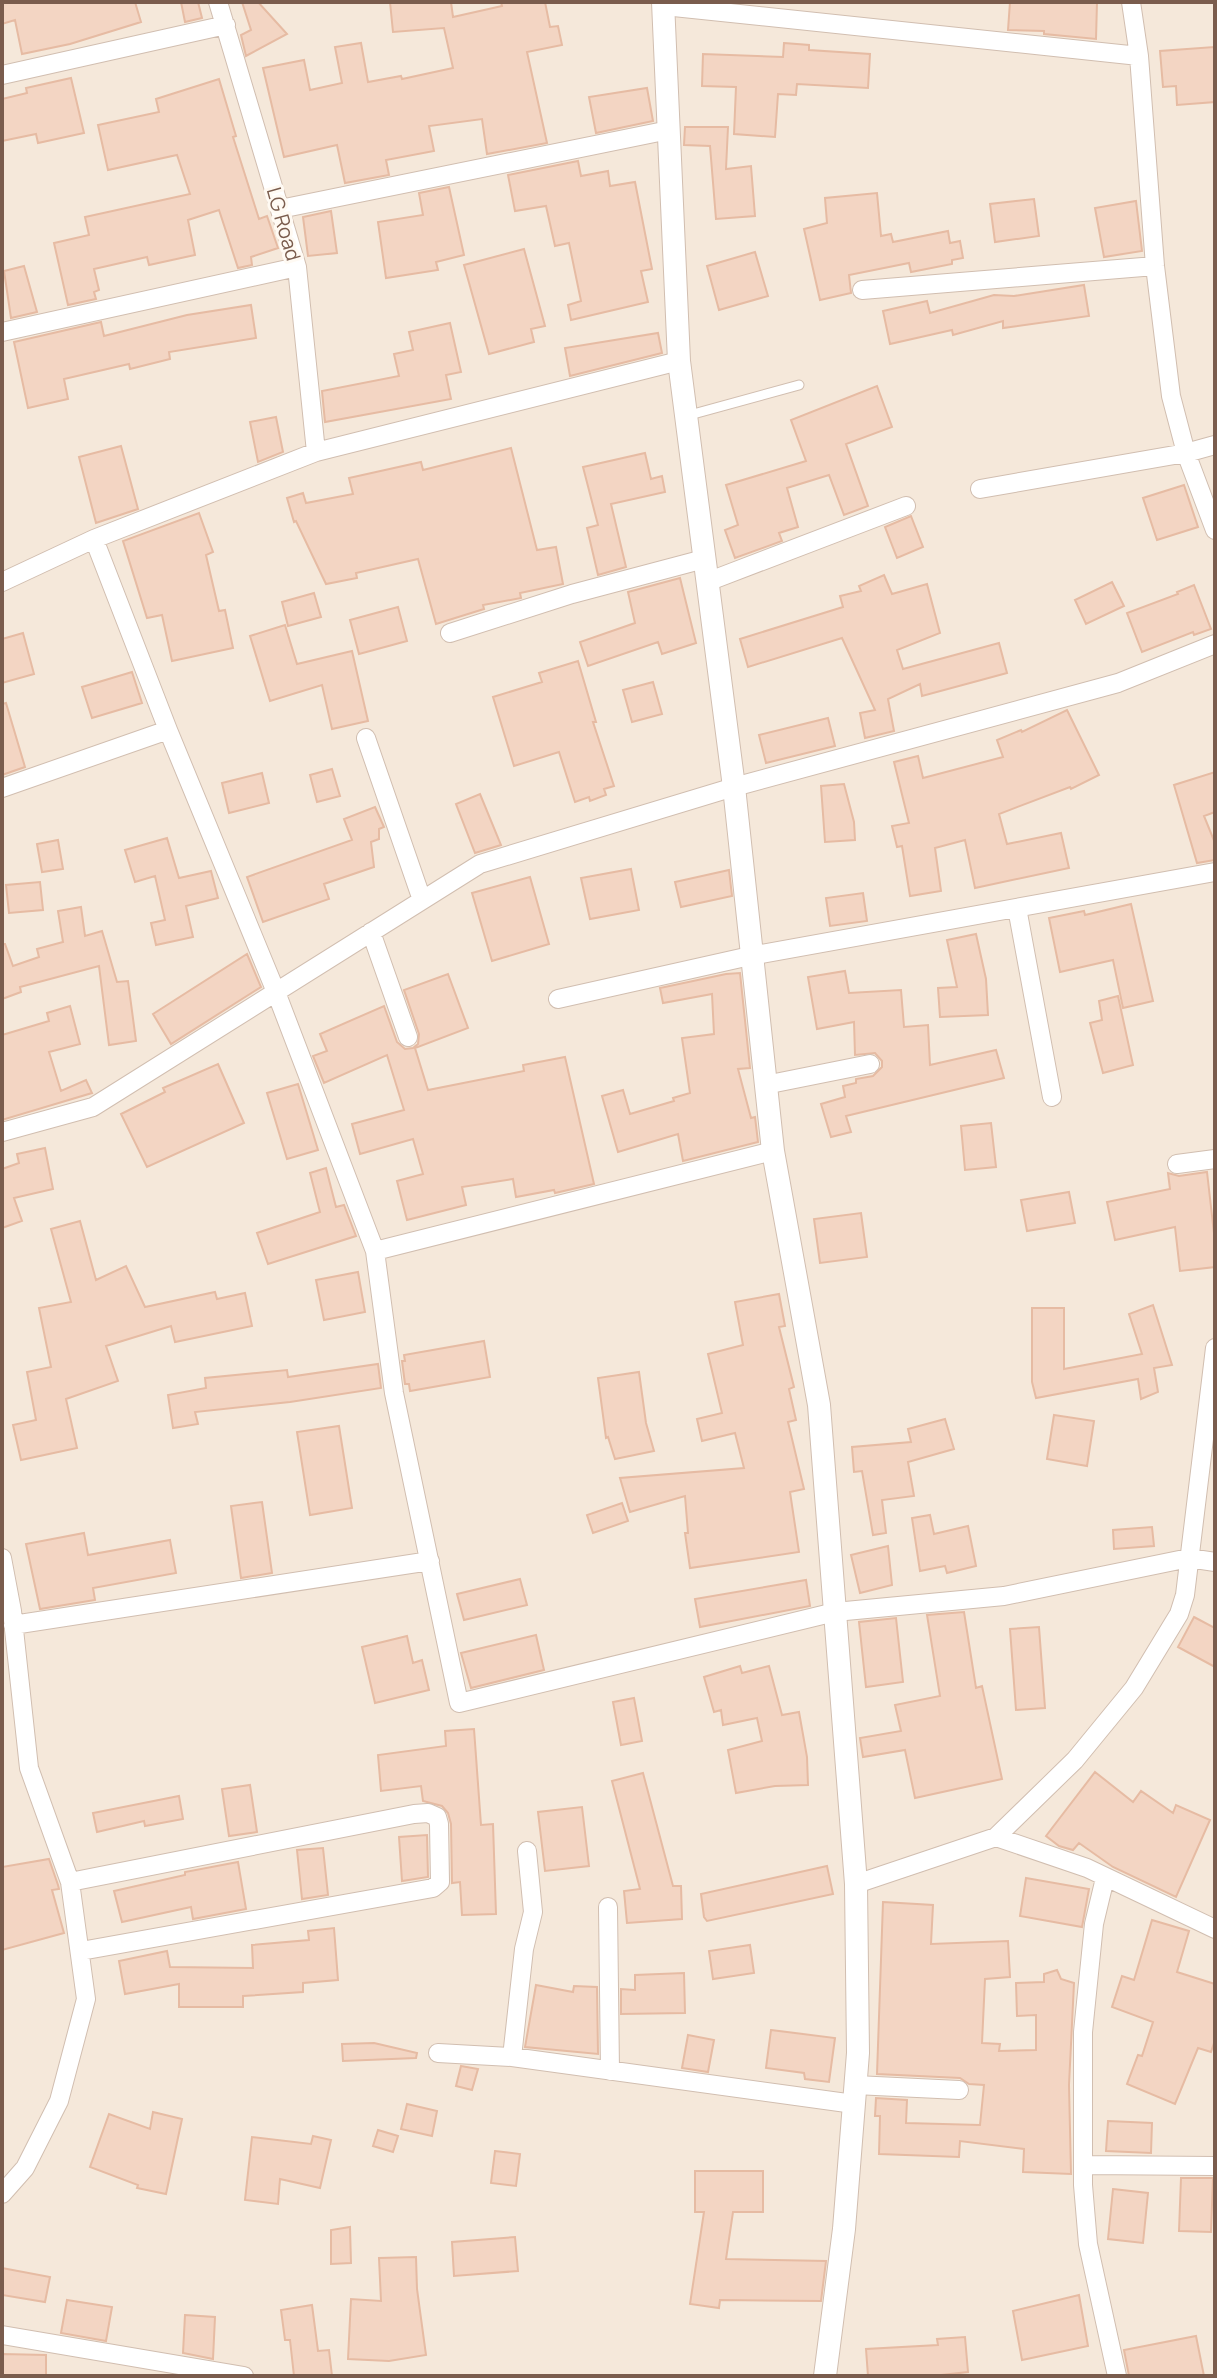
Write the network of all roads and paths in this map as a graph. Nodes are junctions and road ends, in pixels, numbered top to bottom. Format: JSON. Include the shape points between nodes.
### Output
{"nodes":[{"id":1,"x":218,"y":2,"type":"edge"},
{"id":2,"x":1131,"y":2,"type":"edge"},
{"id":3,"x":664,"y":4,"type":"edge"},
{"id":4,"x":226,"y":25,"type":"junction"},
{"id":5,"x":1139,"y":56,"type":"junction"},
{"id":6,"x":2,"y":75,"type":"edge"},
{"id":7,"x":669,"y":130,"type":"junction"},
{"id":8,"x":280,"y":209,"type":"junction"},
{"id":9,"x":1155,"y":266,"type":"junction"},
{"id":10,"x":297,"y":267,"type":"junction"},
{"id":11,"x":862,"y":290,"type":"dead end"},
{"id":12,"x":2,"y":332,"type":"edge"},
{"id":13,"x":679,"y":361,"type":"junction"},
{"id":14,"x":799,"y":385,"type":"dead end"},
{"id":15,"x":686,"y":416,"type":"junction"},
{"id":16,"x":1215,"y":445,"type":"edge"},
{"id":17,"x":316,"y":452,"type":"junction"},
{"id":18,"x":1186,"y":453,"type":"junction"},
{"id":19,"x":980,"y":489,"type":"dead end"},
{"id":20,"x":906,"y":506,"type":"dead end"},
{"id":21,"x":1215,"y":530,"type":"edge"},
{"id":22,"x":94,"y":539,"type":"junction"},
{"id":23,"x":704,"y":559,"type":"junction"},
{"id":24,"x":2,"y":582,"type":"edge"},
{"id":25,"x":707,"y":582,"type":"junction"},
{"id":26,"x":450,"y":633,"type":"dead end"},
{"id":27,"x":1215,"y":644,"type":"edge"},
{"id":28,"x":168,"y":730,"type":"junction"},
{"id":29,"x":366,"y":738,"type":"dead end"},
{"id":30,"x":734,"y":787,"type":"junction"},
{"id":31,"x":2,"y":788,"type":"edge"},
{"id":32,"x":1215,"y":872,"type":"edge"},
{"id":33,"x":422,"y":900,"type":"junction"},
{"id":34,"x":1017,"y":908,"type":"junction"},
{"id":35,"x":371,"y":932,"type":"junction"},
{"id":36,"x":750,"y":956,"type":"junction"},
{"id":37,"x":276,"y":992,"type":"junction"},
{"id":38,"x":558,"y":999,"type":"dead end"},
{"id":39,"x":408,"y":1037,"type":"dead end"},
{"id":40,"x":870,"y":1064,"type":"dead end"},
{"id":41,"x":765,"y":1085,"type":"junction"},
{"id":42,"x":1052,"y":1097,"type":"dead end"},
{"id":43,"x":2,"y":1132,"type":"edge"},
{"id":44,"x":773,"y":1151,"type":"junction"},
{"id":45,"x":1215,"y":1159,"type":"edge"},
{"id":46,"x":1177,"y":1164,"type":"dead end"},
{"id":47,"x":375,"y":1251,"type":"junction"},
{"id":48,"x":1215,"y":1348,"type":"edge"},
{"id":49,"x":2,"y":1558,"type":"edge"},
{"id":50,"x":1189,"y":1558,"type":"junction"},
{"id":51,"x":430,"y":1561,"type":"junction"},
{"id":52,"x":1215,"y":1562,"type":"edge"},
{"id":53,"x":835,"y":1612,"type":"junction"},
{"id":54,"x":9,"y":1616,"type":"edge"},
{"id":55,"x":996,"y":1837,"type":"junction"},
{"id":56,"x":527,"y":1851,"type":"dead end"},
{"id":57,"x":1105,"y":1878,"type":"junction"},
{"id":58,"x":70,"y":1882,"type":"junction"},
{"id":59,"x":856,"y":1884,"type":"junction"},
{"id":60,"x":608,"y":1907,"type":"dead end"},
{"id":61,"x":1215,"y":1929,"type":"edge"},
{"id":62,"x":81,"y":1951,"type":"junction"},
{"id":63,"x":438,"y":2053,"type":"dead end"},
{"id":64,"x":512,"y":2057,"type":"junction"},
{"id":65,"x":610,"y":2071,"type":"junction"},
{"id":66,"x":959,"y":2090,"type":"dead end"},
{"id":67,"x":854,"y":2094,"type":"junction"},
{"id":68,"x":1084,"y":2165,"type":"junction"},
{"id":69,"x":1215,"y":2166,"type":"edge"},
{"id":70,"x":2,"y":2194,"type":"edge"},
{"id":71,"x":2,"y":2335,"type":"edge"},
{"id":72,"x":244,"y":2376,"type":"edge"},
{"id":73,"x":825,"y":2376,"type":"edge"},
{"id":74,"x":1117,"y":2376,"type":"edge"}],
"edges":[{"from":1,"to":4,"type":"street","name":"LG Road"},
{"from":2,"to":5,"type":"street"},
{"from":3,"to":5,"type":"street"},
{"from":3,"to":7,"type":"street"},
{"from":4,"to":6,"type":"street"},
{"from":4,"to":8,"type":"street","name":"LG Road"},
{"from":5,"to":9,"type":"street"},
{"from":7,"to":8,"type":"street"},
{"from":7,"to":13,"type":"street"},
{"from":8,"to":10,"type":"street","name":"LG Road"},
{"from":9,"to":11,"type":"street"},
{"from":9,"to":18,"type":"street","via":[[1171,396]]},
{"from":10,"to":12,"type":"street"},
{"from":10,"to":17,"type":"street","name":"LG Road"},
{"from":13,"to":15,"type":"street"},
{"from":13,"to":17,"type":"street"},
{"from":14,"to":15,"type":"lane"},
{"from":15,"to":23,"type":"street"},
{"from":16,"to":18,"type":"street"},
{"from":17,"to":22,"type":"street"},
{"from":18,"to":19,"type":"street"},
{"from":18,"to":21,"type":"street"},
{"from":20,"to":25,"type":"street"},
{"from":22,"to":24,"type":"street"},
{"from":22,"to":28,"type":"street"},
{"from":23,"to":25,"type":"street"},
{"from":23,"to":26,"type":"street"},
{"from":25,"to":30,"type":"street"},
{"from":27,"to":30,"type":"street","via":[[1118,683]]},
{"from":28,"to":31,"type":"street"},
{"from":28,"to":37,"type":"street"},
{"from":29,"to":33,"type":"street"},
{"from":30,"to":33,"type":"street","via":[[480,864]]},
{"from":30,"to":36,"type":"street"},
{"from":32,"to":34,"type":"street"},
{"from":33,"to":35,"type":"street"},
{"from":34,"to":36,"type":"street"},
{"from":34,"to":42,"type":"street"},
{"from":35,"to":37,"type":"street"},
{"from":35,"to":39,"type":"street"},
{"from":36,"to":38,"type":"street"},
{"from":36,"to":41,"type":"street"},
{"from":37,"to":43,"type":"street","via":[[93,1107]]},
{"from":37,"to":47,"type":"street"},
{"from":40,"to":41,"type":"street"},
{"from":41,"to":44,"type":"street"},
{"from":44,"to":47,"type":"street"},
{"from":44,"to":53,"type":"street","via":[[819,1405]]},
{"from":45,"to":46,"type":"street"},
{"from":47,"to":51,"type":"street","via":[[394,1393]]},
{"from":48,"to":50,"type":"street"},
{"from":49,"to":54,"type":"street"},
{"from":50,"to":52,"type":"street"},
{"from":50,"to":53,"type":"street","via":[[1004,1596]]},
{"from":50,"to":55,"type":"street","via":[[1179,1614],[1134,1688],[1075,1760]]},
{"from":51,"to":53,"type":"street","via":[[459,1703]]},
{"from":51,"to":54,"type":"street"},
{"from":53,"to":59,"type":"street"},
{"from":54,"to":58,"type":"street","via":[[29,1768]]},
{"from":55,"to":57,"type":"street"},
{"from":55,"to":59,"type":"street"},
{"from":56,"to":64,"type":"street","via":[[533,1912]]},
{"from":57,"to":61,"type":"street"},
{"from":57,"to":68,"type":"street","via":[[1094,1924],[1083,2032]]},
{"from":58,"to":62,"type":"street"},
{"from":58,"to":62,"type":"street","via":[[414,1814],[428,1813],[439,1824],[440,1882],[433,1888]]},
{"from":59,"to":67,"type":"street"},
{"from":60,"to":65,"type":"street"},
{"from":62,"to":70,"type":"street","via":[[86,1999],[59,2101],[25,2168]]},
{"from":63,"to":64,"type":"street"},
{"from":64,"to":65,"type":"street"},
{"from":65,"to":67,"type":"street"},
{"from":66,"to":67,"type":"street"},
{"from":67,"to":73,"type":"street"},
{"from":68,"to":69,"type":"street"},
{"from":68,"to":74,"type":"street","via":[[1088,2244]]},
{"from":71,"to":72,"type":"street"}]}
